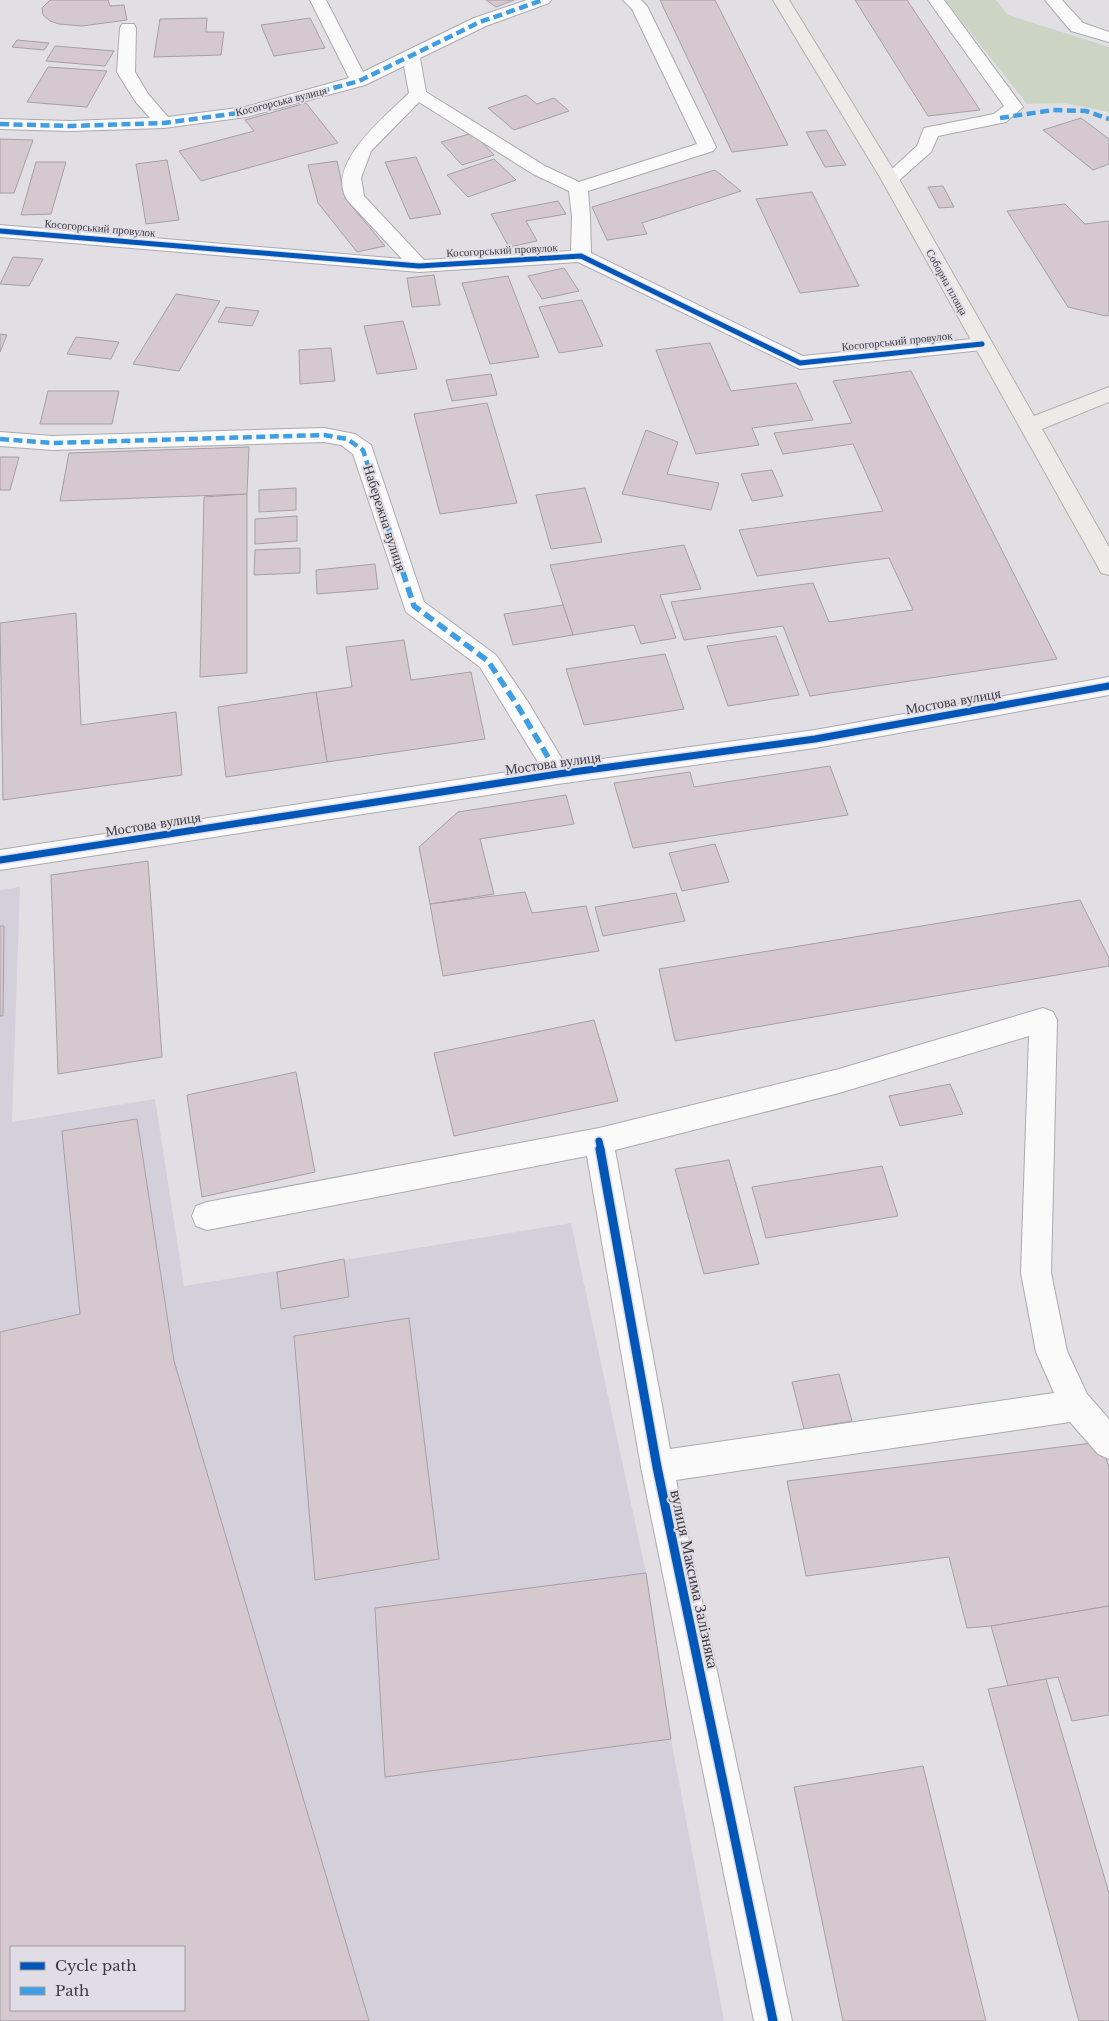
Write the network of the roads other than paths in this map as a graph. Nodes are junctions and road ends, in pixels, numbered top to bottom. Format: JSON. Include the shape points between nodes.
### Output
{"nodes":[{"id":1,"x":318,"y":0,"type":"edge"},
{"id":2,"x":543,"y":0,"type":"edge"},
{"id":3,"x":631,"y":0,"type":"edge"},
{"id":4,"x":781,"y":0,"type":"edge"},
{"id":5,"x":936,"y":0,"type":"edge"},
{"id":6,"x":1053,"y":0,"type":"edge"},
{"id":7,"x":128,"y":28,"type":"dead end"},
{"id":8,"x":1109,"y":37,"type":"edge"},
{"id":9,"x":411,"y":57,"type":"junction"},
{"id":10,"x":359,"y":81,"type":"junction"},
{"id":11,"x":418,"y":94,"type":"junction"},
{"id":12,"x":164,"y":123,"type":"junction"},
{"id":13,"x":0,"y":124,"type":"edge"},
{"id":14,"x":890,"y":179,"type":"junction"},
{"id":15,"x":578,"y":188,"type":"junction"},
{"id":16,"x":0,"y":231,"type":"edge"},
{"id":17,"x":581,"y":256,"type":"junction"},
{"id":18,"x":419,"y":266,"type":"junction"},
{"id":19,"x":982,"y":344,"type":"junction"},
{"id":20,"x":1109,"y":394,"type":"edge"},
{"id":21,"x":1030,"y":426,"type":"junction"},
{"id":22,"x":0,"y":439,"type":"edge"},
{"id":23,"x":1109,"y":567,"type":"edge"},
{"id":24,"x":1109,"y":686,"type":"edge"},
{"id":25,"x":558,"y":774,"type":"junction"},
{"id":26,"x":0,"y":860,"type":"edge"},
{"id":27,"x":599,"y":1141,"type":"junction"},
{"id":28,"x":207,"y":1216,"type":"dead end"},
{"id":29,"x":1076,"y":1405,"type":"junction"},
{"id":30,"x":1109,"y":1443,"type":"edge"},
{"id":31,"x":657,"y":1467,"type":"junction"},
{"id":32,"x":774,"y":2021,"type":"edge"}],
"edges":[{"from":1,"to":10,"type":"street"},
{"from":2,"to":9,"type":"street","name":"Косогорська вулиця","via":[[480,22]]},
{"from":3,"to":15,"type":"street","via":[[639,6],[707,148]]},
{"from":4,"to":14,"type":"main road","name":"Соборна площа"},
{"from":5,"to":14,"type":"street","via":[[1014,107],[1000,118],[930,132],[925,148]]},
{"from":6,"to":8,"type":"street","via":[[1077,27]]},
{"from":7,"to":12,"type":"street","via":[[126,72]]},
{"from":9,"to":10,"type":"street","name":"Косогорська вулиця"},
{"from":9,"to":11,"type":"street"},
{"from":10,"to":12,"type":"street","name":"Косогорська вулиця","via":[[246,112]]},
{"from":11,"to":15,"type":"street","via":[[539,170]]},
{"from":11,"to":18,"type":"street","via":[[363,149],[352,178],[355,197]]},
{"from":12,"to":13,"type":"street","name":"Косогорська вулиця"},
{"from":14,"to":19,"type":"main road","name":"Соборна площа"},
{"from":15,"to":17,"type":"street"},
{"from":16,"to":18,"type":"street","name":"Косогорський провулок"},
{"from":17,"to":18,"type":"street","name":"Косогорський провулок"},
{"from":17,"to":19,"type":"street","name":"Косогорський провулок","via":[[800,363]]},
{"from":19,"to":21,"type":"main road","name":"Соборна площа"},
{"from":20,"to":21,"type":"main road"},
{"from":21,"to":23,"type":"main road","name":"Соборна площа"},
{"from":22,"to":25,"type":"street","name":"Набережна вулиця","via":[[52,442],[324,435],[347,439],[363,450],[414,606],[488,661]]},
{"from":24,"to":25,"type":"street","name":"Мостова вулиця","via":[[815,739]]},
{"from":25,"to":26,"type":"street","name":"Мостова вулиця"},
{"from":27,"to":28,"type":"street"},
{"from":27,"to":29,"type":"street","via":[[839,1080],[1043,1020],[1036,1273],[1052,1352]]},
{"from":27,"to":31,"type":"street","name":"вулиця Максима Залізняка"},
{"from":29,"to":30,"type":"street"},
{"from":29,"to":31,"type":"street"},
{"from":31,"to":32,"type":"street","name":"вулиця Максима Залізняка"}]}
